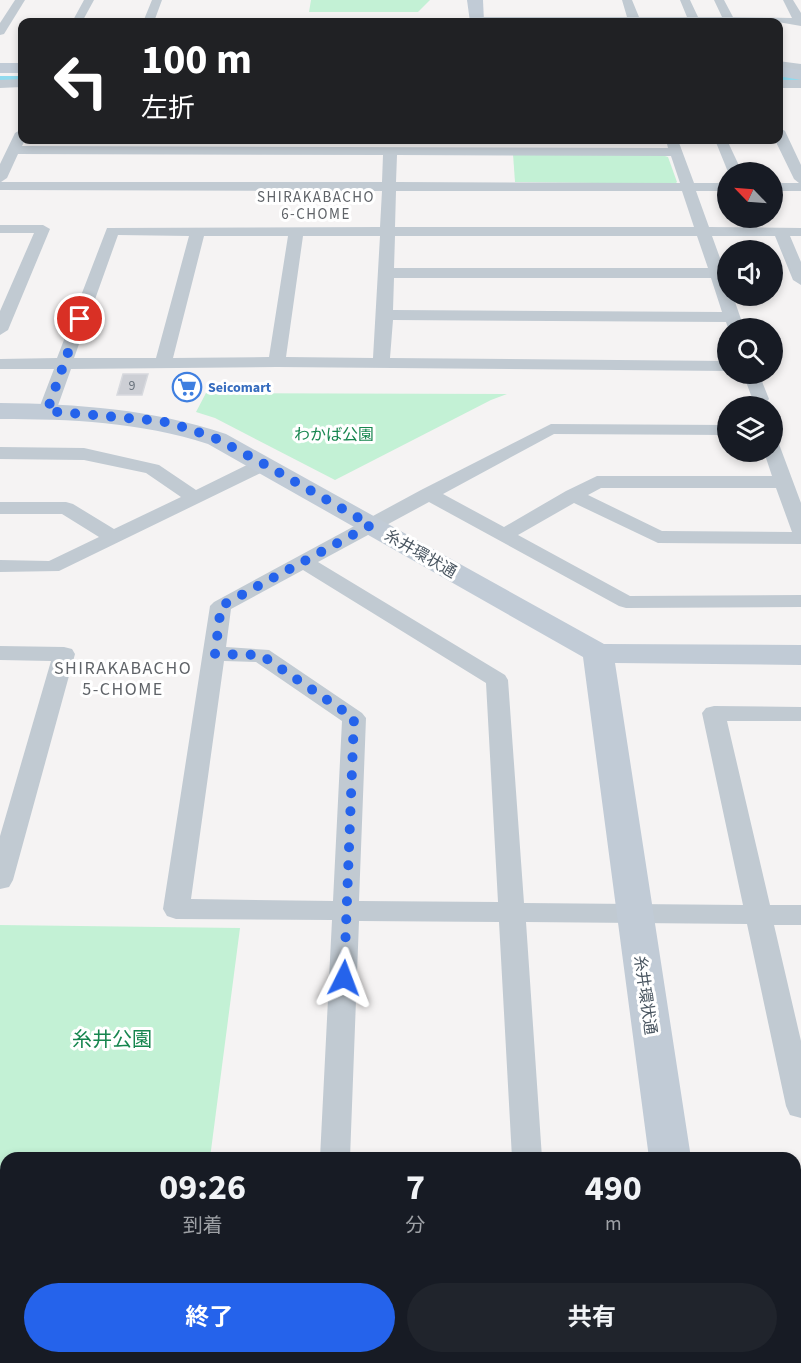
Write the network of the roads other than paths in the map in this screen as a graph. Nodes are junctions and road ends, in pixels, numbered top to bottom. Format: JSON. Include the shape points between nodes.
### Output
{"nodes":[{"id":1,"x":20,"y":0,"type":"edge"},
{"id":2,"x":88,"y":0,"type":"edge"},
{"id":3,"x":157,"y":0,"type":"edge"},
{"id":4,"x":475,"y":0,"type":"edge"},
{"id":5,"x":627,"y":0,"type":"edge"},
{"id":6,"x":685,"y":0,"type":"edge"},
{"id":7,"x":719,"y":0,"type":"edge"},
{"id":8,"x":788,"y":0,"type":"edge"},
{"id":9,"x":79,"y":18,"type":"edge"},
{"id":10,"x":150,"y":18,"type":"edge"},
{"id":11,"x":477,"y":18,"type":"edge"},
{"id":12,"x":633,"y":18,"type":"edge"},
{"id":13,"x":693,"y":18,"type":"edge"},
{"id":14,"x":727,"y":18,"type":"edge"},
{"id":15,"x":783,"y":21,"type":"edge"},
{"id":16,"x":801,"y":21,"type":"edge"},
{"id":17,"x":0,"y":32,"type":"edge"},
{"id":18,"x":783,"y":65,"type":"edge"},
{"id":19,"x":0,"y":68,"type":"edge"},
{"id":20,"x":18,"y":68,"type":"edge"},
{"id":21,"x":801,"y":68,"type":"edge"},
{"id":22,"x":783,"y":72,"type":"edge"},
{"id":23,"x":801,"y":75,"type":"edge"},
{"id":24,"x":18,"y":83,"type":"edge"},
{"id":25,"x":0,"y":84,"type":"edge"},
{"id":26,"x":783,"y":84,"type":"edge"},
{"id":27,"x":801,"y":84,"type":"edge"},
{"id":28,"x":18,"y":142,"type":"edge"},
{"id":29,"x":783,"y":142,"type":"edge"},
{"id":30,"x":566,"y":144,"type":"edge"},
{"id":31,"x":723,"y":144,"type":"edge"},
{"id":32,"x":290,"y":145,"type":"edge"},
{"id":33,"x":674,"y":146,"type":"edge"},
{"id":34,"x":14,"y":150,"type":"junction"},
{"id":35,"x":106,"y":151,"type":"junction"},
{"id":36,"x":197,"y":151,"type":"junction"},
{"id":37,"x":390,"y":151,"type":"junction"},
{"id":38,"x":567,"y":152,"type":"junction"},
{"id":39,"x":731,"y":162,"type":"edge"},
{"id":40,"x":0,"y":178,"type":"edge"},
{"id":41,"x":801,"y":178,"type":"edge"},
{"id":42,"x":0,"y":186,"type":"edge"},
{"id":43,"x":92,"y":186,"type":"junction"},
{"id":44,"x":188,"y":186,"type":"junction"},
{"id":45,"x":390,"y":187,"type":"junction"},
{"id":46,"x":689,"y":187,"type":"junction"},
{"id":47,"x":717,"y":187,"type":"edge"},
{"id":48,"x":783,"y":187,"type":"edge"},
{"id":49,"x":801,"y":187,"type":"edge"},
{"id":50,"x":0,"y":229,"type":"edge"},
{"id":51,"x":198,"y":231,"type":"junction"},
{"id":52,"x":296,"y":231,"type":"junction"},
{"id":53,"x":389,"y":231,"type":"junction"},
{"id":54,"x":702,"y":232,"type":"junction"},
{"id":55,"x":781,"y":232,"type":"junction"},
{"id":56,"x":801,"y":232,"type":"edge"},
{"id":57,"x":386,"y":273,"type":"junction"},
{"id":58,"x":716,"y":273,"type":"junction"},
{"id":59,"x":801,"y":280,"type":"edge"},
{"id":60,"x":385,"y":315,"type":"junction"},
{"id":61,"x":732,"y":318,"type":"edge"},
{"id":62,"x":717,"y":323,"type":"edge"},
{"id":63,"x":0,"y":330,"type":"edge"},
{"id":64,"x":277,"y":362,"type":"junction"},
{"id":65,"x":63,"y":363,"type":"junction"},
{"id":66,"x":163,"y":363,"type":"junction"},
{"id":67,"x":381,"y":363,"type":"junction"},
{"id":68,"x":0,"y":364,"type":"edge"},
{"id":69,"x":717,"y":366,"type":"edge"},
{"id":70,"x":0,"y":411,"type":"edge"},
{"id":71,"x":47,"y":411,"type":"junction"},
{"id":72,"x":717,"y":430,"type":"edge"},
{"id":73,"x":0,"y":453,"type":"edge"},
{"id":74,"x":777,"y":462,"type":"edge"},
{"id":75,"x":264,"y":464,"type":"junction"},
{"id":76,"x":783,"y":482,"type":"junction"},
{"id":77,"x":428,"y":494,"type":"junction"},
{"id":78,"x":573,"y":495,"type":"junction"},
{"id":79,"x":194,"y":497,"type":"junction"},
{"id":80,"x":0,"y":508,"type":"edge"},
{"id":81,"x":371,"y":525,"type":"junction"},
{"id":82,"x":801,"y":531,"type":"edge"},
{"id":83,"x":506,"y":534,"type":"junction"},
{"id":84,"x":113,"y":537,"type":"junction"},
{"id":85,"x":801,"y":538,"type":"edge"},
{"id":86,"x":302,"y":561,"type":"junction"},
{"id":87,"x":0,"y":566,"type":"edge"},
{"id":88,"x":801,"y":600,"type":"edge"},
{"id":89,"x":0,"y":653,"type":"edge"},
{"id":90,"x":598,"y":653,"type":"junction"},
{"id":91,"x":215,"y":654,"type":"junction"},
{"id":92,"x":801,"y":655,"type":"edge"},
{"id":93,"x":801,"y":714,"type":"edge"},
{"id":94,"x":0,"y":879,"type":"edge"},
{"id":95,"x":347,"y":910,"type":"junction"},
{"id":96,"x":634,"y":911,"type":"junction"},
{"id":97,"x":511,"y":912,"type":"junction"},
{"id":98,"x":758,"y":914,"type":"junction"},
{"id":99,"x":801,"y":915,"type":"edge"},
{"id":100,"x":801,"y":1106,"type":"edge"},
{"id":101,"x":335,"y":1152,"type":"edge"},
{"id":102,"x":527,"y":1152,"type":"edge"},
{"id":103,"x":669,"y":1152,"type":"edge"}],
"edges":[{"from":1,"to":17,"type":"street"},
{"from":2,"to":9,"type":"street"},
{"from":3,"to":10,"type":"street"},
{"from":4,"to":11,"type":"street"},
{"from":5,"to":12,"type":"street"},
{"from":6,"to":13,"type":"street"},
{"from":7,"to":14,"type":"street"},
{"from":8,"to":16,"type":"street"},
{"from":15,"to":16,"type":"street"},
{"from":18,"to":21,"type":"street"},
{"from":19,"to":20,"type":"street"},
{"from":22,"to":23,"type":"street"},
{"from":24,"to":25,"type":"street"},
{"from":26,"to":27,"type":"street"},
{"from":28,"to":34,"type":"street"},
{"from":29,"to":41,"type":"street"},
{"from":30,"to":38,"type":"street"},
{"from":31,"to":39,"type":"street"},
{"from":32,"to":36,"type":"street"},
{"from":32,"to":37,"type":"street"},
{"from":33,"to":38,"type":"street"},
{"from":33,"to":46,"type":"street"},
{"from":34,"to":35,"type":"street"},
{"from":34,"to":40,"type":"street"},
{"from":35,"to":36,"type":"street"},
{"from":35,"to":43,"type":"street"},
{"from":36,"to":44,"type":"street"},
{"from":37,"to":38,"type":"street"},
{"from":37,"to":45,"type":"street"},
{"from":42,"to":43,"type":"street"},
{"from":43,"to":44,"type":"street"},
{"from":44,"to":45,"type":"street"},
{"from":45,"to":46,"type":"street"},
{"from":45,"to":53,"type":"street"},
{"from":46,"to":47,"type":"street"},
{"from":46,"to":54,"type":"street"},
{"from":48,"to":49,"type":"street"},
{"from":50,"to":63,"type":"street","via":[[43,229]]},
{"from":51,"to":52,"type":"street"},
{"from":51,"to":65,"type":"street","via":[[112,231]]},
{"from":51,"to":66,"type":"street"},
{"from":52,"to":53,"type":"street"},
{"from":52,"to":64,"type":"street"},
{"from":53,"to":54,"type":"street"},
{"from":53,"to":57,"type":"street"},
{"from":54,"to":55,"type":"street"},
{"from":54,"to":58,"type":"street"},
{"from":55,"to":56,"type":"street"},
{"from":55,"to":59,"type":"street"},
{"from":57,"to":58,"type":"street"},
{"from":57,"to":60,"type":"street"},
{"from":58,"to":61,"type":"street"},
{"from":60,"to":62,"type":"street"},
{"from":60,"to":67,"type":"street"},
{"from":64,"to":66,"type":"street"},
{"from":64,"to":67,"type":"street"},
{"from":65,"to":66,"type":"street"},
{"from":65,"to":68,"type":"street"},
{"from":65,"to":71,"type":"street"},
{"from":67,"to":69,"type":"street"},
{"from":70,"to":71,"type":"street","name":"糸井環状通"},
{"from":71,"to":75,"type":"street","name":"糸井環状通","via":[[161,421],[217,439]]},
{"from":72,"to":77,"type":"street","via":[[551,429]]},
{"from":73,"to":79,"type":"street","via":[[84,454],[152,470]]},
{"from":74,"to":76,"type":"street"},
{"from":75,"to":79,"type":"street"},
{"from":75,"to":81,"type":"street","name":"糸井環状通"},
{"from":76,"to":78,"type":"street","via":[[597,482]]},
{"from":76,"to":82,"type":"street"},
{"from":77,"to":81,"type":"street"},
{"from":77,"to":83,"type":"street"},
{"from":78,"to":83,"type":"street"},
{"from":78,"to":85,"type":"street","via":[[658,537]]},
{"from":79,"to":84,"type":"street"},
{"from":80,"to":84,"type":"street","via":[[66,508]]},
{"from":81,"to":86,"type":"street"},
{"from":81,"to":90,"type":"street","name":"糸井環状通"},
{"from":83,"to":88,"type":"street","via":[[626,602]]},
{"from":84,"to":87,"type":"street","via":[[52,567]]},
{"from":86,"to":91,"type":"street","via":[[221,606]]},
{"from":86,"to":97,"type":"street","via":[[497,680]]},
{"from":89,"to":94,"type":"street","via":[[64,654]]},
{"from":90,"to":92,"type":"street","name":"糸井環状通"},
{"from":90,"to":96,"type":"street","name":"糸井環状通"},
{"from":91,"to":95,"type":"street","via":[[261,655],[354,718]]},
{"from":91,"to":95,"type":"street","via":[[176,909]]},
{"from":93,"to":98,"type":"street","via":[[714,713]]},
{"from":95,"to":97,"type":"street"},
{"from":95,"to":101,"type":"street"},
{"from":96,"to":97,"type":"street"},
{"from":96,"to":98,"type":"street"},
{"from":96,"to":103,"type":"street","name":"糸井環状通"},
{"from":97,"to":102,"type":"street"},
{"from":98,"to":99,"type":"street"},
{"from":98,"to":100,"type":"street"}]}
